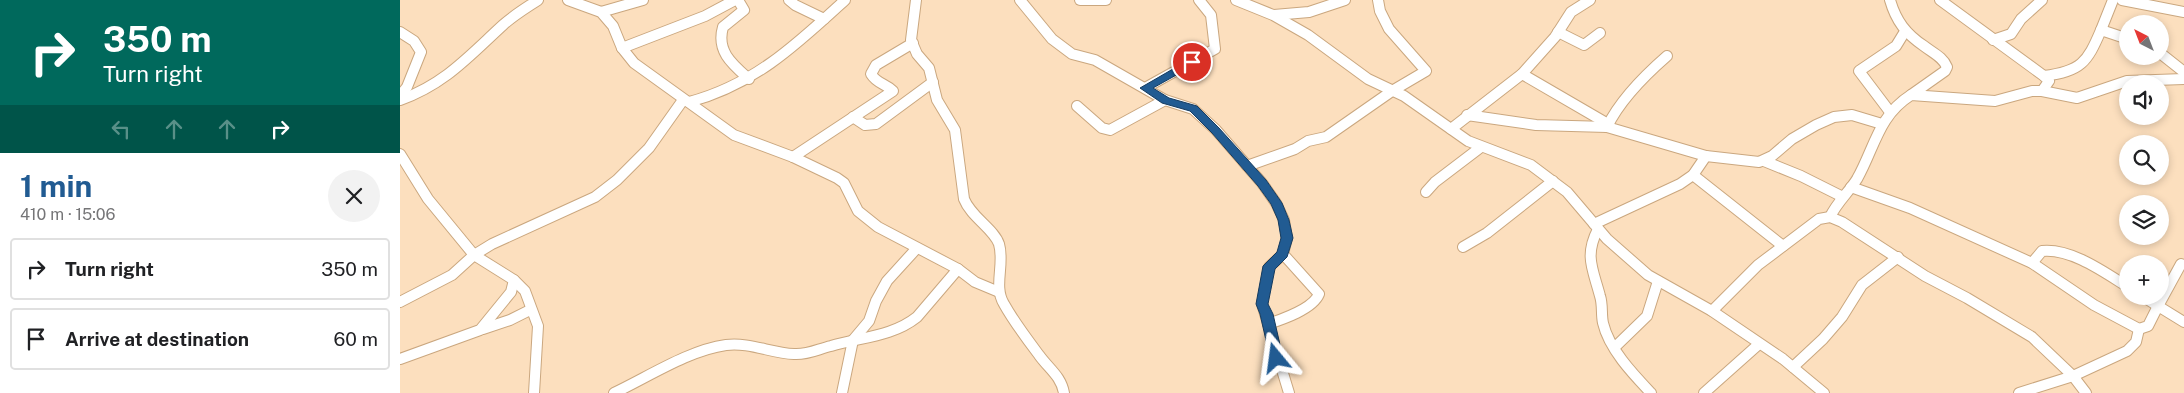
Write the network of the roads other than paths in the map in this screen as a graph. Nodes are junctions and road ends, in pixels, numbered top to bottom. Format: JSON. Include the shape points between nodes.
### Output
{"nodes":[{"id":1,"x":538,"y":0,"type":"edge"},
{"id":2,"x":568,"y":0,"type":"edge"},
{"id":3,"x":643,"y":0,"type":"edge"},
{"id":4,"x":737,"y":0,"type":"edge"},
{"id":5,"x":789,"y":0,"type":"edge"},
{"id":6,"x":845,"y":0,"type":"edge"},
{"id":7,"x":916,"y":0,"type":"edge"},
{"id":8,"x":1020,"y":0,"type":"edge"},
{"id":9,"x":1080,"y":0,"type":"edge"},
{"id":10,"x":1106,"y":0,"type":"edge"},
{"id":11,"x":1199,"y":0,"type":"edge"},
{"id":12,"x":1236,"y":0,"type":"edge"},
{"id":13,"x":1346,"y":0,"type":"edge"},
{"id":14,"x":1378,"y":0,"type":"edge"},
{"id":15,"x":1590,"y":0,"type":"edge"},
{"id":16,"x":1890,"y":0,"type":"edge"},
{"id":17,"x":1940,"y":0,"type":"edge"},
{"id":18,"x":1957,"y":0,"type":"edge"},
{"id":19,"x":2042,"y":0,"type":"edge"},
{"id":20,"x":2113,"y":0,"type":"edge"},
{"id":21,"x":2122,"y":0,"type":"edge"},
{"id":22,"x":1333,"y":2,"type":"edge"},
{"id":23,"x":1949,"y":8,"type":"junction"},
{"id":24,"x":601,"y":12,"type":"junction"},
{"id":25,"x":2184,"y":12,"type":"edge"},
{"id":26,"x":1273,"y":16,"type":"junction"},
{"id":27,"x":824,"y":19,"type":"junction"},
{"id":28,"x":2101,"y":30,"type":"junction"},
{"id":29,"x":1558,"y":32,"type":"junction"},
{"id":30,"x":400,"y":33,"type":"edge"},
{"id":31,"x":1600,"y":33,"type":"dead end"},
{"id":32,"x":1904,"y":33,"type":"junction"},
{"id":33,"x":2119,"y":36,"type":"edge"},
{"id":34,"x":1993,"y":40,"type":"junction"},
{"id":35,"x":912,"y":43,"type":"junction"},
{"id":36,"x":622,"y":48,"type":"junction"},
{"id":37,"x":1667,"y":56,"type":"dead end"},
{"id":38,"x":2169,"y":60,"type":"edge"},
{"id":39,"x":2184,"y":72,"type":"edge"},
{"id":40,"x":1522,"y":74,"type":"junction"},
{"id":41,"x":2044,"y":76,"type":"junction"},
{"id":42,"x":749,"y":79,"type":"junction"},
{"id":43,"x":2184,"y":79,"type":"edge"},
{"id":44,"x":933,"y":82,"type":"junction"},
{"id":45,"x":1145,"y":88,"type":"junction"},
{"id":46,"x":1392,"y":91,"type":"junction"},
{"id":47,"x":2042,"y":91,"type":"junction"},
{"id":48,"x":1911,"y":95,"type":"junction"},
{"id":49,"x":400,"y":96,"type":"edge"},
{"id":50,"x":400,"y":100,"type":"edge"},
{"id":51,"x":1165,"y":100,"type":"junction"},
{"id":52,"x":686,"y":101,"type":"junction"},
{"id":53,"x":1077,"y":106,"type":"dead end"},
{"id":54,"x":1890,"y":112,"type":"junction"},
{"id":55,"x":1467,"y":115,"type":"junction"},
{"id":56,"x":853,"y":116,"type":"junction"},
{"id":57,"x":1882,"y":124,"type":"junction"},
{"id":58,"x":1607,"y":126,"type":"junction"},
{"id":59,"x":1452,"y":129,"type":"junction"},
{"id":60,"x":1481,"y":147,"type":"junction"},
{"id":61,"x":400,"y":154,"type":"edge"},
{"id":62,"x":1706,"y":156,"type":"junction"},
{"id":63,"x":793,"y":157,"type":"junction"},
{"id":64,"x":1764,"y":161,"type":"junction"},
{"id":65,"x":1246,"y":166,"type":"junction"},
{"id":66,"x":1693,"y":175,"type":"junction"},
{"id":67,"x":1552,"y":181,"type":"junction"},
{"id":68,"x":1851,"y":187,"type":"junction"},
{"id":69,"x":1426,"y":192,"type":"dead end"},
{"id":70,"x":1842,"y":196,"type":"junction"},
{"id":71,"x":1830,"y":217,"type":"junction"},
{"id":72,"x":1596,"y":226,"type":"junction"},
{"id":73,"x":1783,"y":246,"type":"junction"},
{"id":74,"x":1463,"y":247,"type":"dead end"},
{"id":75,"x":917,"y":248,"type":"junction"},
{"id":76,"x":1283,"y":254,"type":"junction"},
{"id":77,"x":474,"y":255,"type":"junction"},
{"id":78,"x":1898,"y":257,"type":"junction"},
{"id":79,"x":2032,"y":263,"type":"junction"},
{"id":80,"x":2181,"y":264,"type":"dead end"},
{"id":81,"x":958,"y":269,"type":"junction"},
{"id":82,"x":514,"y":280,"type":"junction"},
{"id":83,"x":1658,"y":281,"type":"junction"},
{"id":84,"x":2119,"y":282,"type":"edge"},
{"id":85,"x":999,"y":292,"type":"junction"},
{"id":86,"x":400,"y":302,"type":"edge"},
{"id":87,"x":2158,"y":306,"type":"junction"},
{"id":88,"x":530,"y":310,"type":"junction"},
{"id":89,"x":1712,"y":311,"type":"junction"},
{"id":90,"x":2184,"y":322,"type":"edge"},
{"id":91,"x":1268,"y":324,"type":"junction"},
{"id":92,"x":2139,"y":329,"type":"junction"},
{"id":93,"x":480,"y":330,"type":"junction"},
{"id":94,"x":854,"y":340,"type":"junction"},
{"id":95,"x":1759,"y":344,"type":"junction"},
{"id":96,"x":1615,"y":347,"type":"junction"},
{"id":97,"x":400,"y":359,"type":"edge"},
{"id":98,"x":1793,"y":367,"type":"junction"},
{"id":99,"x":2073,"y":376,"type":"junction"},
{"id":100,"x":534,"y":393,"type":"edge"},
{"id":101,"x":614,"y":393,"type":"edge"},
{"id":102,"x":842,"y":393,"type":"edge"},
{"id":103,"x":1064,"y":393,"type":"edge"},
{"id":104,"x":1289,"y":393,"type":"edge"},
{"id":105,"x":1651,"y":393,"type":"edge"},
{"id":106,"x":1704,"y":393,"type":"edge"},
{"id":107,"x":1824,"y":393,"type":"edge"},
{"id":108,"x":2019,"y":393,"type":"edge"},
{"id":109,"x":2086,"y":393,"type":"edge"}],
"edges":[{"from":1,"to":50,"type":"street","via":[[504,24],[444,80]]},
{"from":2,"to":24,"type":"street"},
{"from":3,"to":24,"type":"street"},
{"from":4,"to":36,"type":"street","via":[[683,26]]},
{"from":4,"to":42,"type":"street","via":[[744,10],[723,27],[720,47],[725,57]]},
{"from":5,"to":27,"type":"street"},
{"from":6,"to":27,"type":"street"},
{"from":7,"to":35,"type":"street"},
{"from":8,"to":45,"type":"street","via":[[1052,39],[1072,54],[1095,60]]},
{"from":9,"to":10,"type":"street"},
{"from":11,"to":45,"type":"street","via":[[1211,15],[1215,49]]},
{"from":12,"to":26,"type":"street"},
{"from":13,"to":22,"type":"street"},
{"from":14,"to":46,"type":"street","via":[[1390,32],[1426,71]]},
{"from":15,"to":29,"type":"street","via":[[1572,12]]},
{"from":16,"to":32,"type":"street"},
{"from":17,"to":23,"type":"street"},
{"from":18,"to":23,"type":"street"},
{"from":19,"to":34,"type":"street","via":[[2011,34]]},
{"from":20,"to":28,"type":"street"},
{"from":21,"to":25,"type":"street"},
{"from":22,"to":26,"type":"street","via":[[1309,12]]},
{"from":23,"to":34,"type":"street"},
{"from":24,"to":36,"type":"street","via":[[613,26]]},
{"from":26,"to":46,"type":"street","via":[[1308,35],[1368,79]]},
{"from":27,"to":42,"type":"street"},
{"from":28,"to":33,"type":"street"},
{"from":28,"to":41,"type":"street","via":[[2095,48],[2083,62],[2062,74]]},
{"from":29,"to":31,"type":"street","via":[[1584,45]]},
{"from":29,"to":40,"type":"street"},
{"from":30,"to":49,"type":"street","via":[[414,41],[421,52]]},
{"from":32,"to":48,"type":"street","via":[[1944,60],[1947,66],[1945,71]]},
{"from":32,"to":54,"type":"street","via":[[1892,49],[1859,71]]},
{"from":34,"to":41,"type":"street"},
{"from":35,"to":44,"type":"street","via":[[929,68]]},
{"from":35,"to":56,"type":"street","via":[[876,66],[871,74],[875,81],[893,91]]},
{"from":36,"to":52,"type":"street","via":[[634,63]]},
{"from":37,"to":58,"type":"street","via":[[1654,66]]},
{"from":38,"to":39,"type":"street"},
{"from":40,"to":55,"type":"street"},
{"from":40,"to":58,"type":"street"},
{"from":41,"to":47,"type":"street","via":[[2049,81]]},
{"from":42,"to":52,"type":"street","via":[[721,93]]},
{"from":43,"to":47,"type":"street","via":[[2127,82],[2077,98]]},
{"from":44,"to":56,"type":"street","via":[[876,124],[865,125]]},
{"from":44,"to":85,"type":"street","via":[[937,100],[955,130],[968,209],[998,241],[1002,255]]},
{"from":45,"to":51,"type":"street"},
{"from":46,"to":59,"type":"street"},
{"from":46,"to":65,"type":"street","via":[[1326,137]]},
{"from":47,"to":48,"type":"street","via":[[1995,101]]},
{"from":48,"to":54,"type":"street","via":[[1902,99]]},
{"from":51,"to":53,"type":"street","via":[[1110,130],[1102,128]]},
{"from":51,"to":65,"type":"street","via":[[1193,109],[1216,130]]},
{"from":52,"to":63,"type":"street","via":[[734,135]]},
{"from":52,"to":77,"type":"street","via":[[650,148],[594,197],[547,221],[511,234]]},
{"from":54,"to":57,"type":"street"},
{"from":55,"to":58,"type":"street","via":[[1536,125]]},
{"from":55,"to":59,"type":"street"},
{"from":56,"to":63,"type":"street"},
{"from":57,"to":64,"type":"street","via":[[1852,115],[1823,119]]},
{"from":57,"to":68,"type":"street"},
{"from":58,"to":62,"type":"street"},
{"from":59,"to":60,"type":"street"},
{"from":60,"to":67,"type":"street","via":[[1531,165]]},
{"from":60,"to":69,"type":"street","via":[[1433,181]]},
{"from":61,"to":77,"type":"street","via":[[428,199]]},
{"from":62,"to":64,"type":"street"},
{"from":62,"to":66,"type":"street"},
{"from":63,"to":75,"type":"street","via":[[844,183],[858,211],[878,227]]},
{"from":64,"to":70,"type":"street"},
{"from":65,"to":76,"type":"street","via":[[1276,203],[1284,220],[1287,238]]},
{"from":66,"to":72,"type":"street"},
{"from":66,"to":73,"type":"street"},
{"from":67,"to":72,"type":"street","via":[[1567,192]]},
{"from":67,"to":74,"type":"street","via":[[1487,233]]},
{"from":68,"to":70,"type":"street"},
{"from":68,"to":79,"type":"street","via":[[1910,208]]},
{"from":70,"to":71,"type":"street"},
{"from":71,"to":73,"type":"street","via":[[1819,219]]},
{"from":71,"to":78,"type":"street"},
{"from":72,"to":83,"type":"street"},
{"from":72,"to":96,"type":"street","via":[[1589,259],[1591,273],[1601,300],[1604,325]]},
{"from":73,"to":89,"type":"street","via":[[1745,276]]},
{"from":75,"to":81,"type":"street"},
{"from":75,"to":94,"type":"street","via":[[888,282],[869,321]]},
{"from":76,"to":91,"type":"street","via":[[1269,266],[1262,304]]},
{"from":76,"to":91,"type":"street","via":[[1319,294],[1292,316]]},
{"from":77,"to":82,"type":"street"},
{"from":77,"to":86,"type":"street","via":[[452,275]]},
{"from":78,"to":98,"type":"street","via":[[1862,285],[1842,317]]},
{"from":78,"to":99,"type":"street","via":[[2032,338]]},
{"from":79,"to":84,"type":"street","via":[[2043,250],[2052,250]]},
{"from":79,"to":92,"type":"street","via":[[2094,305]]},
{"from":80,"to":87,"type":"street"},
{"from":81,"to":85,"type":"street","via":[[975,282]]},
{"from":81,"to":94,"type":"street","via":[[908,324]]},
{"from":82,"to":88,"type":"street","via":[[525,291]]},
{"from":82,"to":93,"type":"street","via":[[511,292]]},
{"from":83,"to":89,"type":"street"},
{"from":83,"to":96,"type":"street","via":[[1647,316]]},
{"from":85,"to":103,"type":"street","via":[[1014,321],[1062,383]]},
{"from":87,"to":90,"type":"street"},
{"from":87,"to":92,"type":"street","via":[[2148,326]]},
{"from":88,"to":93,"type":"street"},
{"from":88,"to":100,"type":"street","via":[[538,326]]},
{"from":89,"to":95,"type":"street"},
{"from":91,"to":104,"type":"street"},
{"from":92,"to":99,"type":"street","via":[[2133,347]]},
{"from":93,"to":97,"type":"street"},
{"from":94,"to":101,"type":"street","via":[[798,356],[735,344],[720,346]]},
{"from":94,"to":102,"type":"street"},
{"from":95,"to":98,"type":"street"},
{"from":95,"to":106,"type":"street"},
{"from":96,"to":105,"type":"street"},
{"from":98,"to":107,"type":"street"},
{"from":99,"to":108,"type":"street"},
{"from":99,"to":109,"type":"street"}]}
